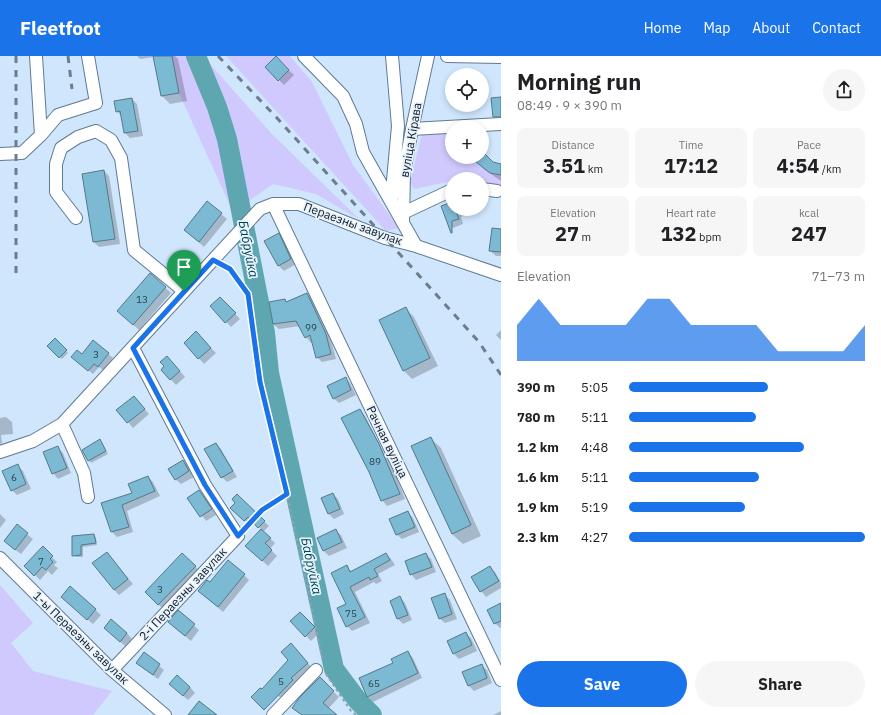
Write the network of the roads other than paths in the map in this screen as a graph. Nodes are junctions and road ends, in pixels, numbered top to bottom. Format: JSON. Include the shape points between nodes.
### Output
{"nodes":[{"id":1,"x":36,"y":56,"type":"edge"},
{"id":2,"x":88,"y":56,"type":"edge"},
{"id":3,"x":304,"y":56,"type":"edge"},
{"id":4,"x":392,"y":56,"type":"edge"},
{"id":5,"x":428,"y":56,"type":"edge"},
{"id":6,"x":447,"y":56,"type":"edge"},
{"id":7,"x":501,"y":57,"type":"edge"},
{"id":8,"x":500,"y":124,"type":"dead end"},
{"id":9,"x":412,"y":129,"type":"junction"},
{"id":10,"x":41,"y":135,"type":"junction"},
{"id":11,"x":0,"y":154,"type":"edge"},
{"id":12,"x":489,"y":189,"type":"edge"},
{"id":13,"x":497,"y":190,"type":"dead end"},
{"id":14,"x":445,"y":194,"type":"edge"},
{"id":15,"x":391,"y":202,"type":"junction"},
{"id":16,"x":273,"y":204,"type":"junction"},
{"id":17,"x":76,"y":218,"type":"dead end"},
{"id":18,"x":403,"y":219,"type":"junction"},
{"id":19,"x":416,"y":246,"type":"junction"},
{"id":20,"x":501,"y":275,"type":"edge"},
{"id":21,"x":184,"y":291,"type":"junction"},
{"id":22,"x":133,"y":348,"type":"junction"},
{"id":23,"x":62,"y":424,"type":"junction"},
{"id":24,"x":0,"y":452,"type":"edge"},
{"id":25,"x":88,"y":497,"type":"dead end"},
{"id":26,"x":0,"y":558,"type":"edge"},
{"id":27,"x":112,"y":670,"type":"junction"},
{"id":28,"x":316,"y":670,"type":"road end"},
{"id":29,"x":501,"y":680,"type":"edge"},
{"id":30,"x":165,"y":715,"type":"edge"},
{"id":31,"x":273,"y":715,"type":"edge"}],
"edges":[{"from":1,"to":10,"type":"street"},
{"from":2,"to":10,"type":"street","via":[[96,103],[58,115]]},
{"from":3,"to":15,"type":"street","name":"Пераезны завулак","via":[[343,96],[356,124],[363,152]]},
{"from":4,"to":15,"type":"street","via":[[398,126]]},
{"from":5,"to":9,"type":"street","name":"вуліца Кірава"},
{"from":6,"to":7,"type":"street"},
{"from":8,"to":9,"type":"street"},
{"from":9,"to":18,"type":"street","name":"вуліца Кірава","via":[[404,172]]},
{"from":10,"to":11,"type":"street","via":[[22,153]]},
{"from":12,"to":13,"type":"street"},
{"from":14,"to":18,"type":"street"},
{"from":15,"to":18,"type":"street","name":"Пераезны завулак"},
{"from":16,"to":19,"type":"street","name":"Пераезны завулак","via":[[299,204],[385,238]]},
{"from":16,"to":21,"type":"street","name":"Пераезны завулак","via":[[260,209]]},
{"from":16,"to":29,"type":"street","name":"Рачная вуліца"},
{"from":17,"to":21,"type":"street","via":[[56,192],[56,164],[60,148],[78,137],[96,131],[111,140],[121,158],[134,250]]},
{"from":18,"to":19,"type":"street","name":"Пераезны завулак"},
{"from":19,"to":20,"type":"street"},
{"from":21,"to":22,"type":"street","name":"Пераезны завулак"},
{"from":22,"to":23,"type":"street","name":"Пераезны завулак"},
{"from":22,"to":27,"type":"street","name":"2-і Пераезны завулак","via":[[205,485],[238,536]]},
{"from":23,"to":24,"type":"street","name":"Пераезны завулак","via":[[32,441]]},
{"from":23,"to":25,"type":"street","via":[[84,473]]},
{"from":26,"to":27,"type":"street","name":"1-ы Пераезны завулак"},
{"from":27,"to":30,"type":"street","name":"1-ы Пераезны завулак"},
{"from":28,"to":31,"type":"street"}]}
